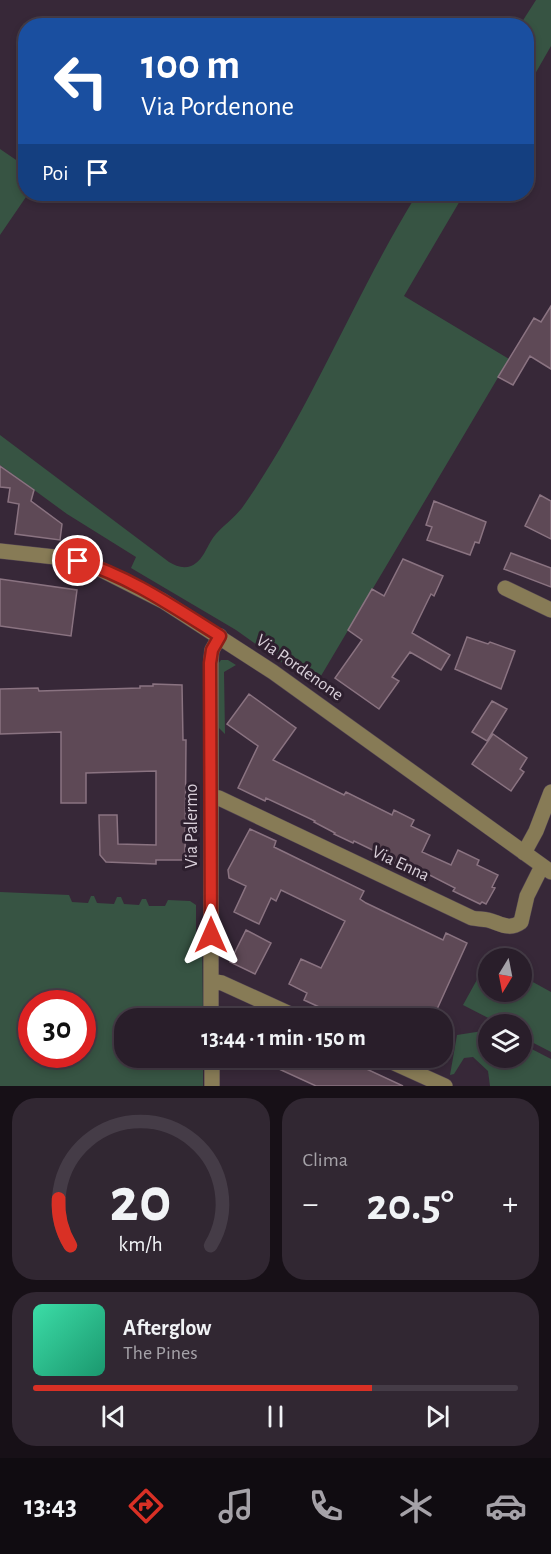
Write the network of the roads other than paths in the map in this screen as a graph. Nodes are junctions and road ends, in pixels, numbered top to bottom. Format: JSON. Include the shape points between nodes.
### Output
{"nodes":[{"id":1,"x":0,"y":550,"type":"edge"},
{"id":2,"x":505,"y":588,"type":"dead end"},
{"id":3,"x":551,"y":610,"type":"edge"},
{"id":4,"x":220,"y":636,"type":"junction"},
{"id":5,"x":551,"y":792,"type":"edge"},
{"id":6,"x":211,"y":796,"type":"junction"},
{"id":7,"x":524,"y":853,"type":"junction"},
{"id":8,"x":547,"y":869,"type":"edge"},
{"id":9,"x":211,"y":981,"type":"junction"},
{"id":10,"x":212,"y":1008,"type":"edge"},
{"id":11,"x":277,"y":1008,"type":"edge"},
{"id":12,"x":212,"y":1068,"type":"edge"},
{"id":13,"x":405,"y":1068,"type":"edge"},
{"id":14,"x":212,"y":1086,"type":"edge"},
{"id":15,"x":445,"y":1086,"type":"edge"}],
"edges":[{"from":1,"to":4,"type":"street","name":"Via Pordenone","via":[[92,565]]},
{"from":2,"to":3,"type":"street"},
{"from":4,"to":6,"type":"street","name":"Via Palermo","via":[[211,655]]},
{"from":4,"to":7,"type":"street","name":"Via Pordenone"},
{"from":5,"to":7,"type":"street"},
{"from":6,"to":8,"type":"street","name":"Via Enna","via":[[472,918],[504,926],[521,922],[527,896]]},
{"from":6,"to":9,"type":"street","name":"Via Palermo"},
{"from":7,"to":8,"type":"street","name":"Via Pordenone"},
{"from":9,"to":10,"type":"street","name":"Via Palermo"},
{"from":9,"to":11,"type":"street"},
{"from":12,"to":14,"type":"street"},
{"from":13,"to":15,"type":"street"}]}
